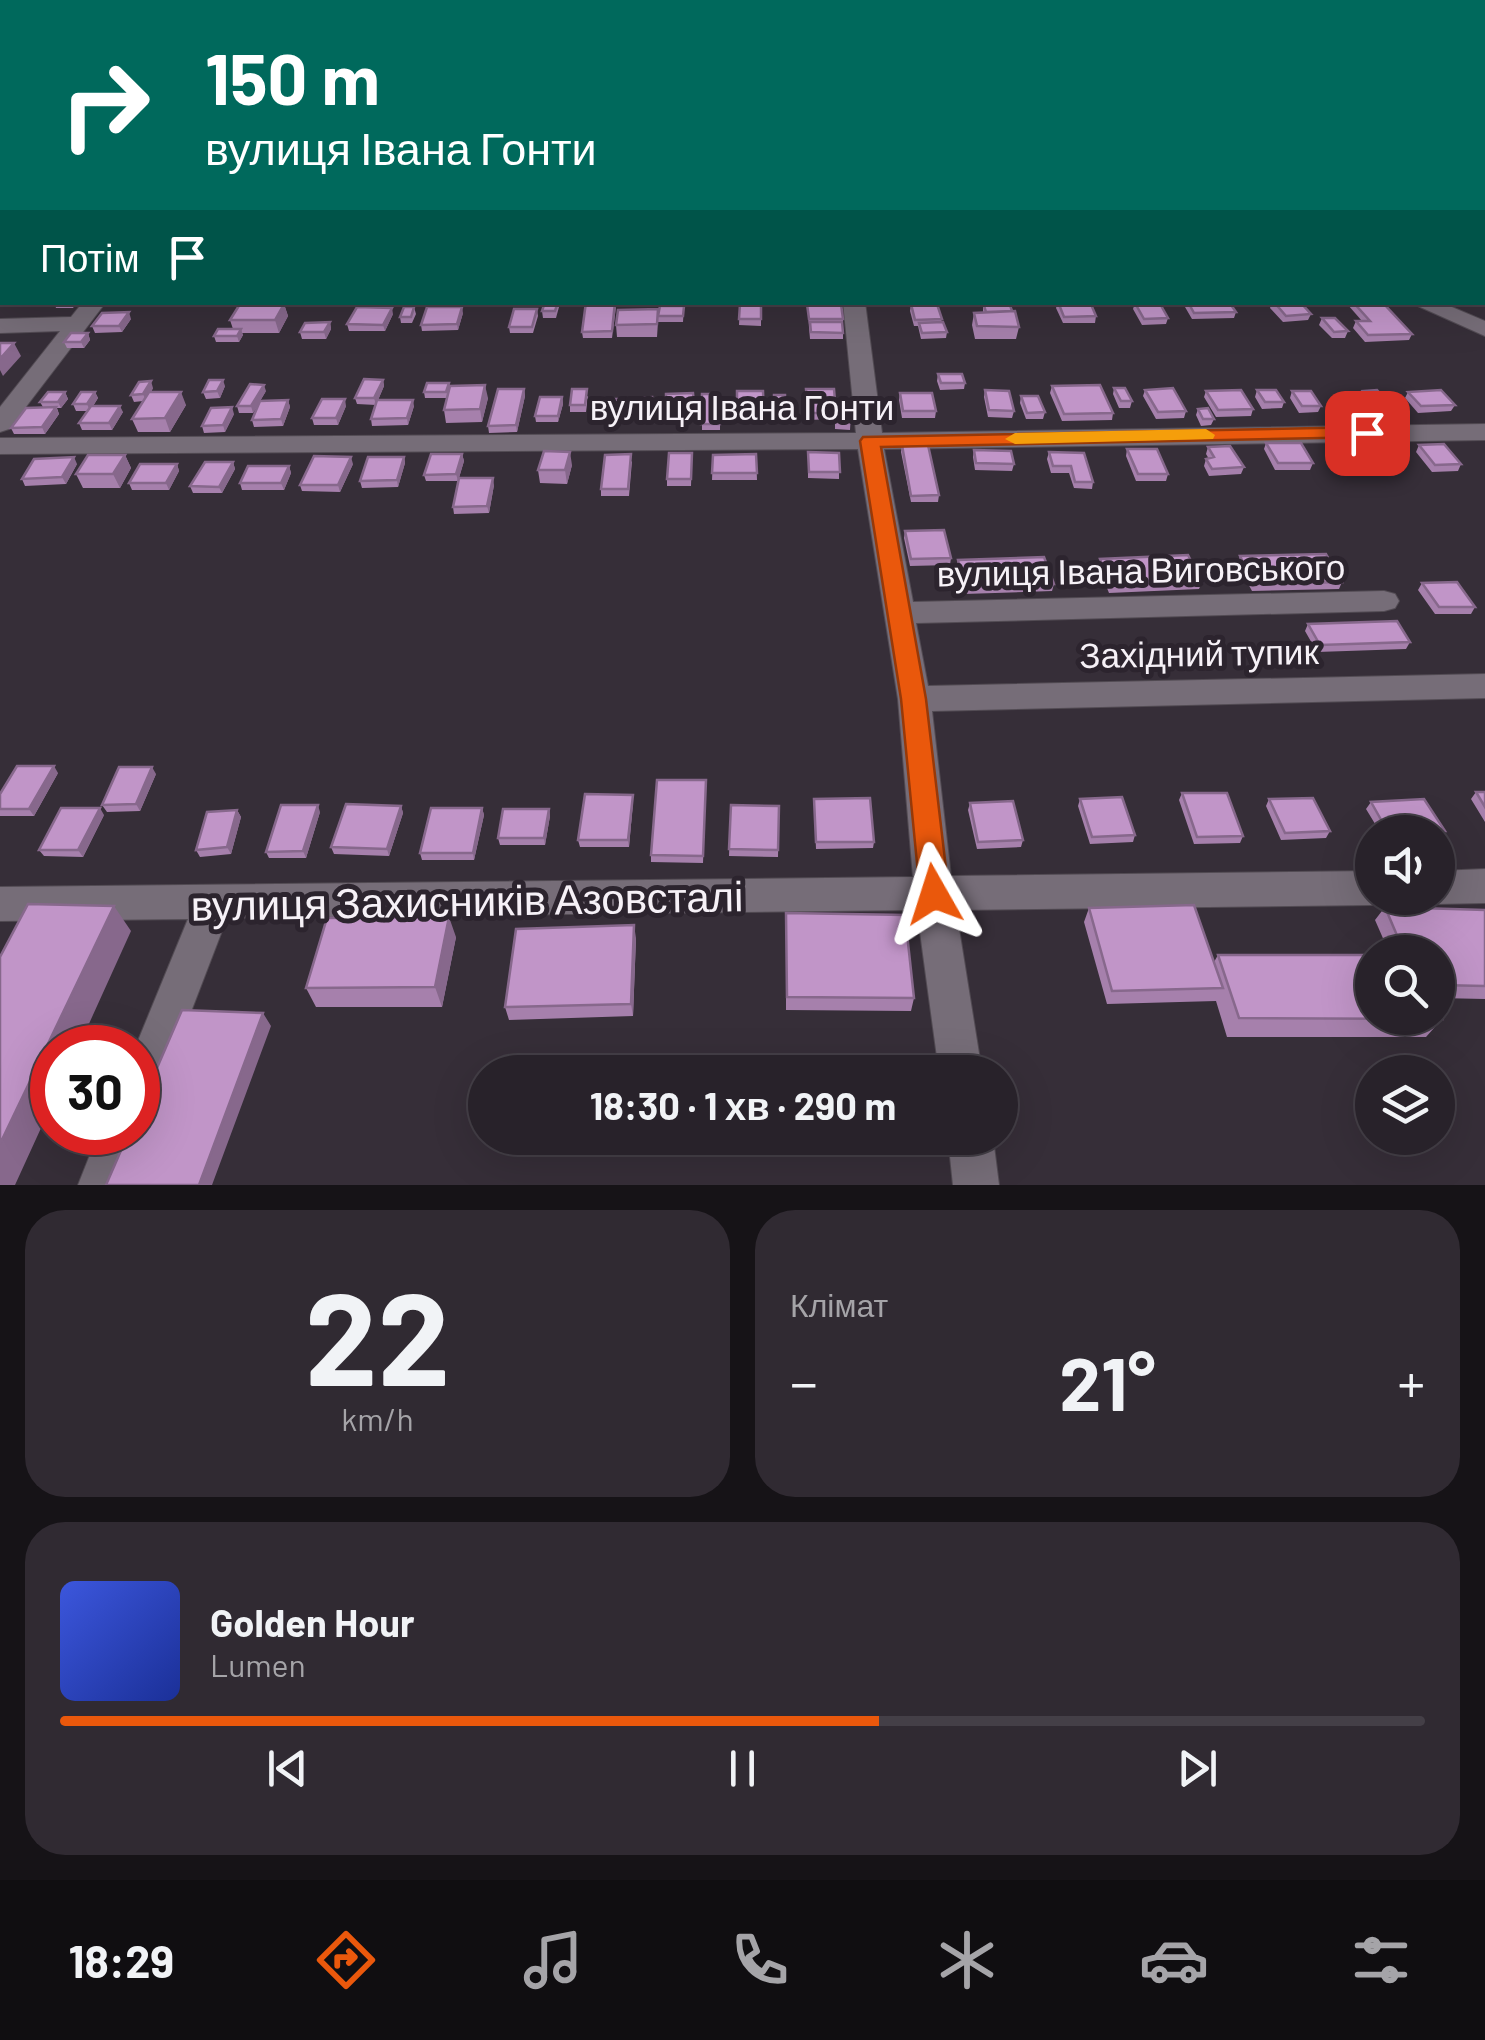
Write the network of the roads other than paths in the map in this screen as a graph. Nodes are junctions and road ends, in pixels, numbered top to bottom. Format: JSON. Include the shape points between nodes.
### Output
{"nodes":[{"id":1,"x":93,"y":305,"type":"edge"},
{"id":2,"x":854,"y":305,"type":"edge"},
{"id":3,"x":1427,"y":305,"type":"edge"},
{"id":4,"x":78,"y":324,"type":"junction"},
{"id":5,"x":0,"y":326,"type":"edge"},
{"id":6,"x":1485,"y":329,"type":"edge"},
{"id":7,"x":0,"y":424,"type":"edge"},
{"id":8,"x":1485,"y":432,"type":"edge"},
{"id":9,"x":870,"y":441,"type":"junction"},
{"id":10,"x":0,"y":446,"type":"edge"},
{"id":11,"x":1384,"y":600,"type":"dead end"},
{"id":12,"x":900,"y":613,"type":"junction"},
{"id":13,"x":1485,"y":686,"type":"edge"},
{"id":14,"x":914,"y":699,"type":"junction"},
{"id":15,"x":1455,"y":886,"type":"edge"},
{"id":16,"x":1485,"y":886,"type":"edge"},
{"id":17,"x":1355,"y":888,"type":"edge"},
{"id":18,"x":934,"y":894,"type":"junction"},
{"id":19,"x":214,"y":902,"type":"junction"},
{"id":20,"x":0,"y":904,"type":"edge"},
{"id":21,"x":160,"y":1038,"type":"edge"},
{"id":22,"x":958,"y":1055,"type":"edge"},
{"id":23,"x":113,"y":1155,"type":"edge"},
{"id":24,"x":972,"y":1155,"type":"edge"},
{"id":25,"x":101,"y":1185,"type":"edge"},
{"id":26,"x":976,"y":1185,"type":"edge"}],
"edges":[{"from":1,"to":4,"type":"street"},
{"from":2,"to":9,"type":"street","name":"вулиця Івана Виговського"},
{"from":3,"to":6,"type":"street"},
{"from":4,"to":5,"type":"street"},
{"from":4,"to":7,"type":"street"},
{"from":8,"to":9,"type":"street","name":"вулиця Івана Гонти"},
{"from":9,"to":10,"type":"street","name":"вулиця Івана Гонти"},
{"from":9,"to":12,"type":"street","name":"вулиця Івана Виговського"},
{"from":11,"to":12,"type":"street","name":"вулиця Івана Виговського"},
{"from":12,"to":14,"type":"street","name":"вулиця Івана Виговського"},
{"from":13,"to":14,"type":"street","name":"Західний тупик"},
{"from":14,"to":18,"type":"street","name":"вулиця Івана Виговського"},
{"from":15,"to":16,"type":"street"},
{"from":17,"to":18,"type":"street","name":"вулиця Захисників Азовсталі"},
{"from":18,"to":19,"type":"street","name":"вулиця Захисників Азовсталі"},
{"from":18,"to":22,"type":"street"},
{"from":19,"to":20,"type":"street","name":"вулиця Захисників Азовсталі"},
{"from":19,"to":21,"type":"street"},
{"from":23,"to":25,"type":"street"},
{"from":24,"to":26,"type":"street"}]}
